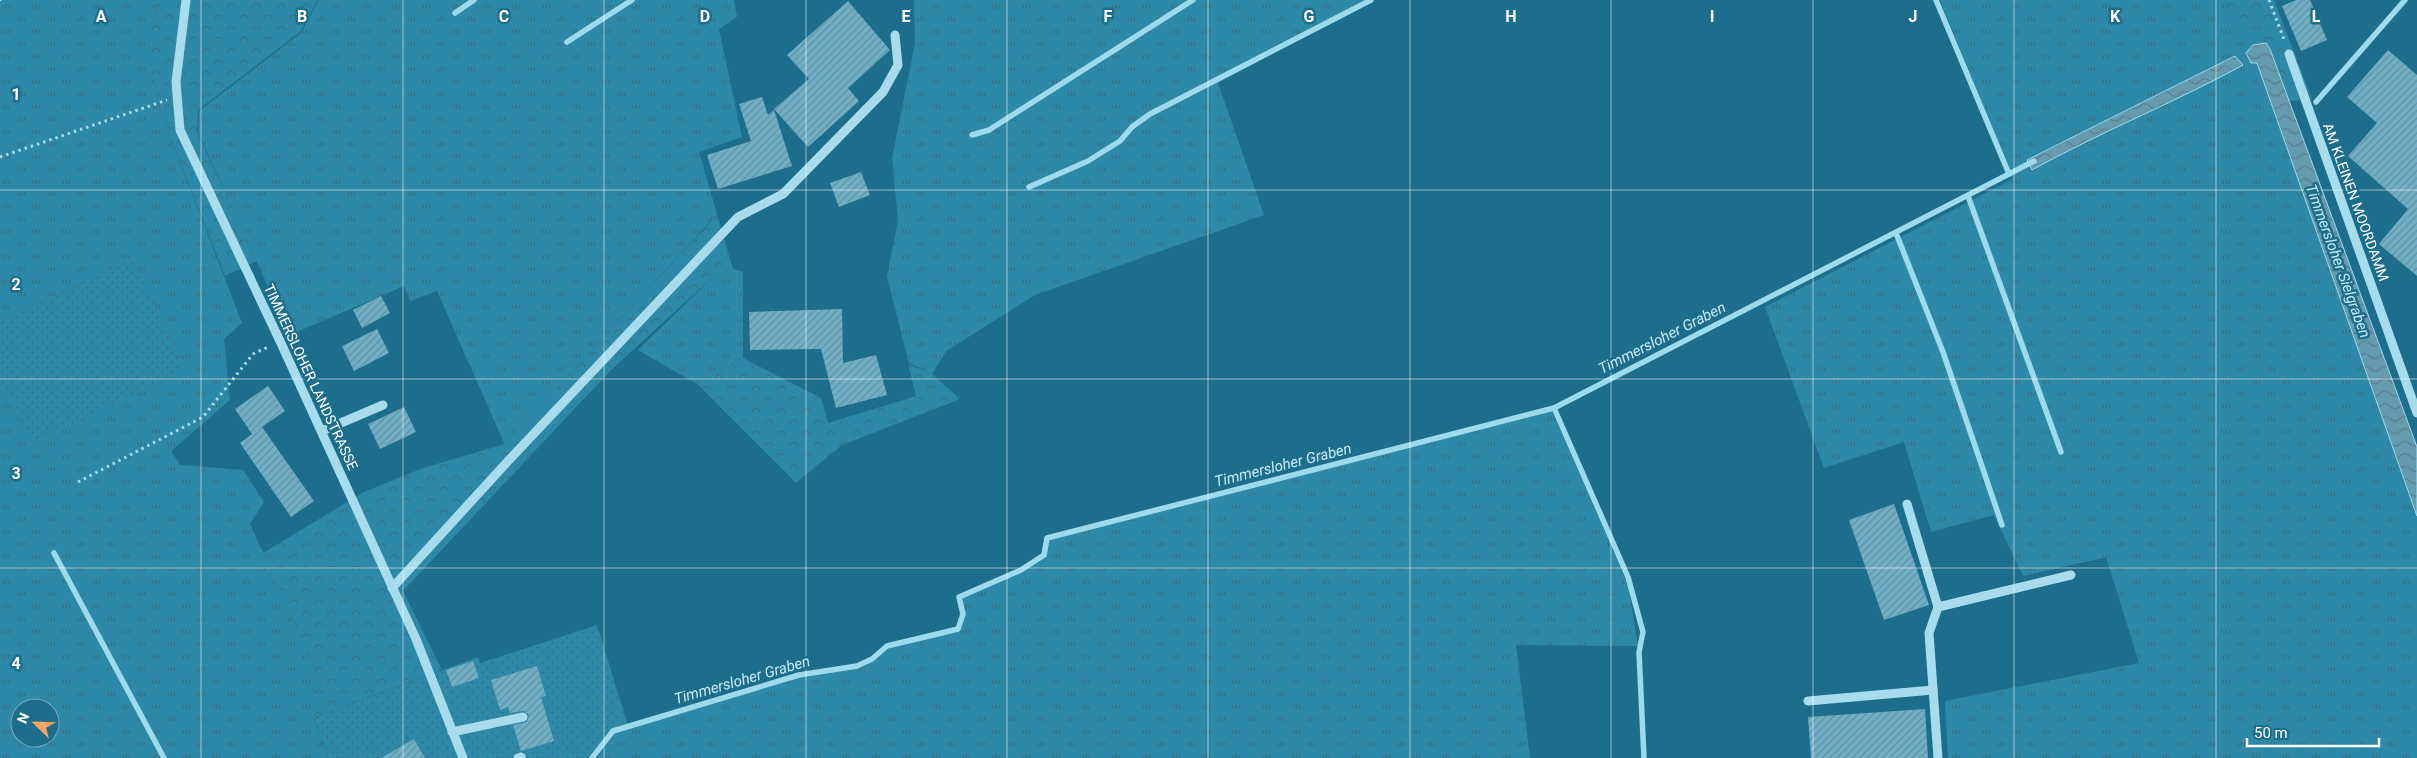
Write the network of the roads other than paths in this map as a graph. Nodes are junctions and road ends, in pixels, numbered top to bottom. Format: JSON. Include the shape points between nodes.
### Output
{"nodes":[{"id":1,"x":186,"y":0,"type":"edge"},
{"id":2,"x":895,"y":35,"type":"dead end"},
{"id":3,"x":2289,"y":54,"type":"road end"},
{"id":4,"x":383,"y":405,"type":"dead end"},
{"id":5,"x":2417,"y":413,"type":"edge"},
{"id":6,"x":322,"y":431,"type":"junction"},
{"id":7,"x":1907,"y":504,"type":"dead end"},
{"id":8,"x":2071,"y":575,"type":"dead end"},
{"id":9,"x":392,"y":588,"type":"junction"},
{"id":10,"x":1938,"y":607,"type":"junction"},
{"id":11,"x":1933,"y":690,"type":"junction"},
{"id":12,"x":1808,"y":701,"type":"dead end"},
{"id":13,"x":523,"y":717,"type":"dead end"},
{"id":14,"x":452,"y":732,"type":"junction"},
{"id":15,"x":463,"y":758,"type":"edge"},
{"id":16,"x":1938,"y":758,"type":"edge"}],
"edges":[{"from":1,"to":6,"type":"street","name":"TIMMERSLOHER LANDSTRASSE","via":[[176,82],[180,130]]},
{"from":2,"to":9,"type":"street","via":[[898,65],[883,92],[783,194],[738,217]]},
{"from":3,"to":5,"type":"street","name":"AM KLEINEN MOORDAMM"},
{"from":4,"to":6,"type":"street"},
{"from":6,"to":9,"type":"street","name":"TIMMERSLOHER LANDSTRASSE"},
{"from":7,"to":10,"type":"street"},
{"from":8,"to":10,"type":"street"},
{"from":9,"to":14,"type":"street","name":"TIMMERSLOHER LANDSTRASSE","via":[[416,639]]},
{"from":10,"to":11,"type":"street","via":[[1929,633]]},
{"from":11,"to":12,"type":"street"},
{"from":11,"to":16,"type":"street"},
{"from":13,"to":14,"type":"street"},
{"from":14,"to":15,"type":"street","name":"TIMMERSLOHER LANDSTRASSE"}]}
